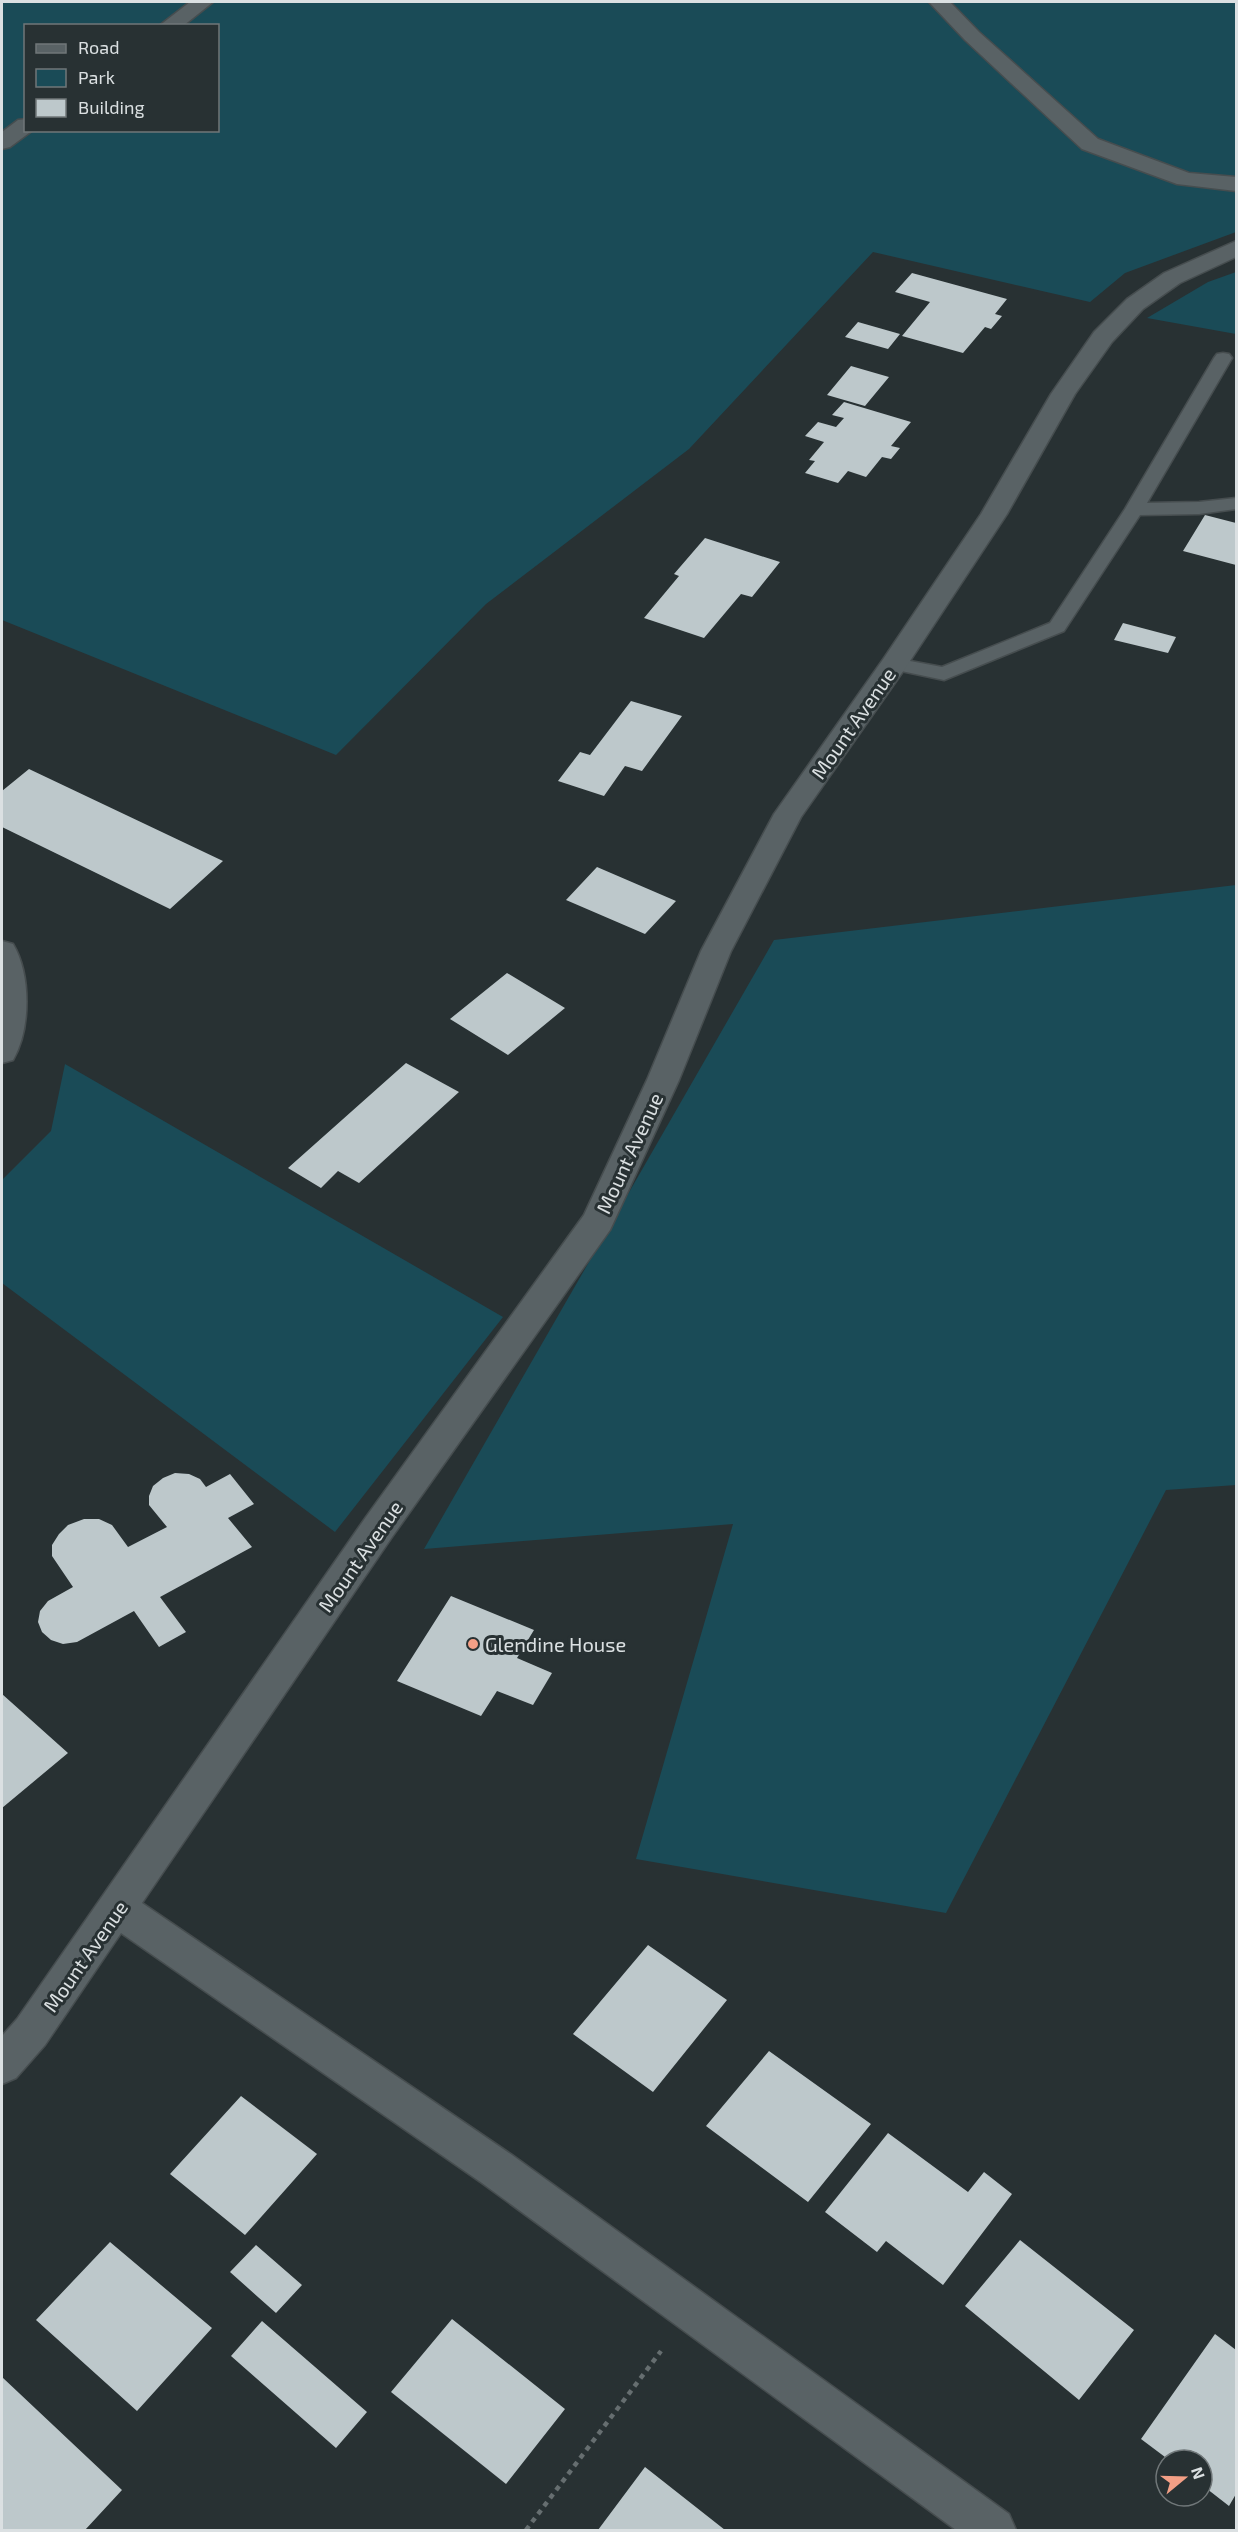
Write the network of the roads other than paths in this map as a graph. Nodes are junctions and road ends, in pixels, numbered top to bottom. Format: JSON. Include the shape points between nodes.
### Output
{"nodes":[{"id":1,"x":203,"y":2,"type":"edge"},
{"id":2,"x":939,"y":2,"type":"edge"},
{"id":3,"x":172,"y":24,"type":"edge"},
{"id":4,"x":24,"y":126,"type":"edge"},
{"id":5,"x":2,"y":142,"type":"edge"},
{"id":6,"x":1236,"y":184,"type":"edge"},
{"id":7,"x":1236,"y":248,"type":"edge"},
{"id":8,"x":1223,"y":358,"type":"dead end"},
{"id":9,"x":1236,"y":504,"type":"edge"},
{"id":10,"x":1134,"y":509,"type":"junction"},
{"id":11,"x":894,"y":664,"type":"junction"},
{"id":12,"x":2,"y":951,"type":"edge"},
{"id":13,"x":2,"y":1052,"type":"edge"},
{"id":14,"x":118,"y":1909,"type":"junction"},
{"id":15,"x":2,"y":2064,"type":"edge"},
{"id":16,"x":993,"y":2530,"type":"edge"}],
"edges":[{"from":1,"to":3,"type":"street"},
{"from":2,"to":6,"type":"street","via":[[1090,144],[1185,179]]},
{"from":4,"to":5,"type":"street"},
{"from":7,"to":11,"type":"street","name":"Mount Avenue","via":[[1172,278],[1135,304],[1103,337],[1063,394],[994,514]]},
{"from":8,"to":10,"type":"lane"},
{"from":9,"to":10,"type":"lane"},
{"from":10,"to":11,"type":"lane","via":[[1057,627],[944,674]]},
{"from":11,"to":14,"type":"street","name":"Mount Avenue","via":[[788,814],[716,951],[663,1080],[598,1221],[379,1527]]},
{"from":12,"to":13,"type":"street","via":[[12,1020]]},
{"from":14,"to":15,"type":"street","name":"Mount Avenue","via":[[31,2032]]},
{"from":14,"to":16,"type":"street","via":[[497,2169]]}]}
